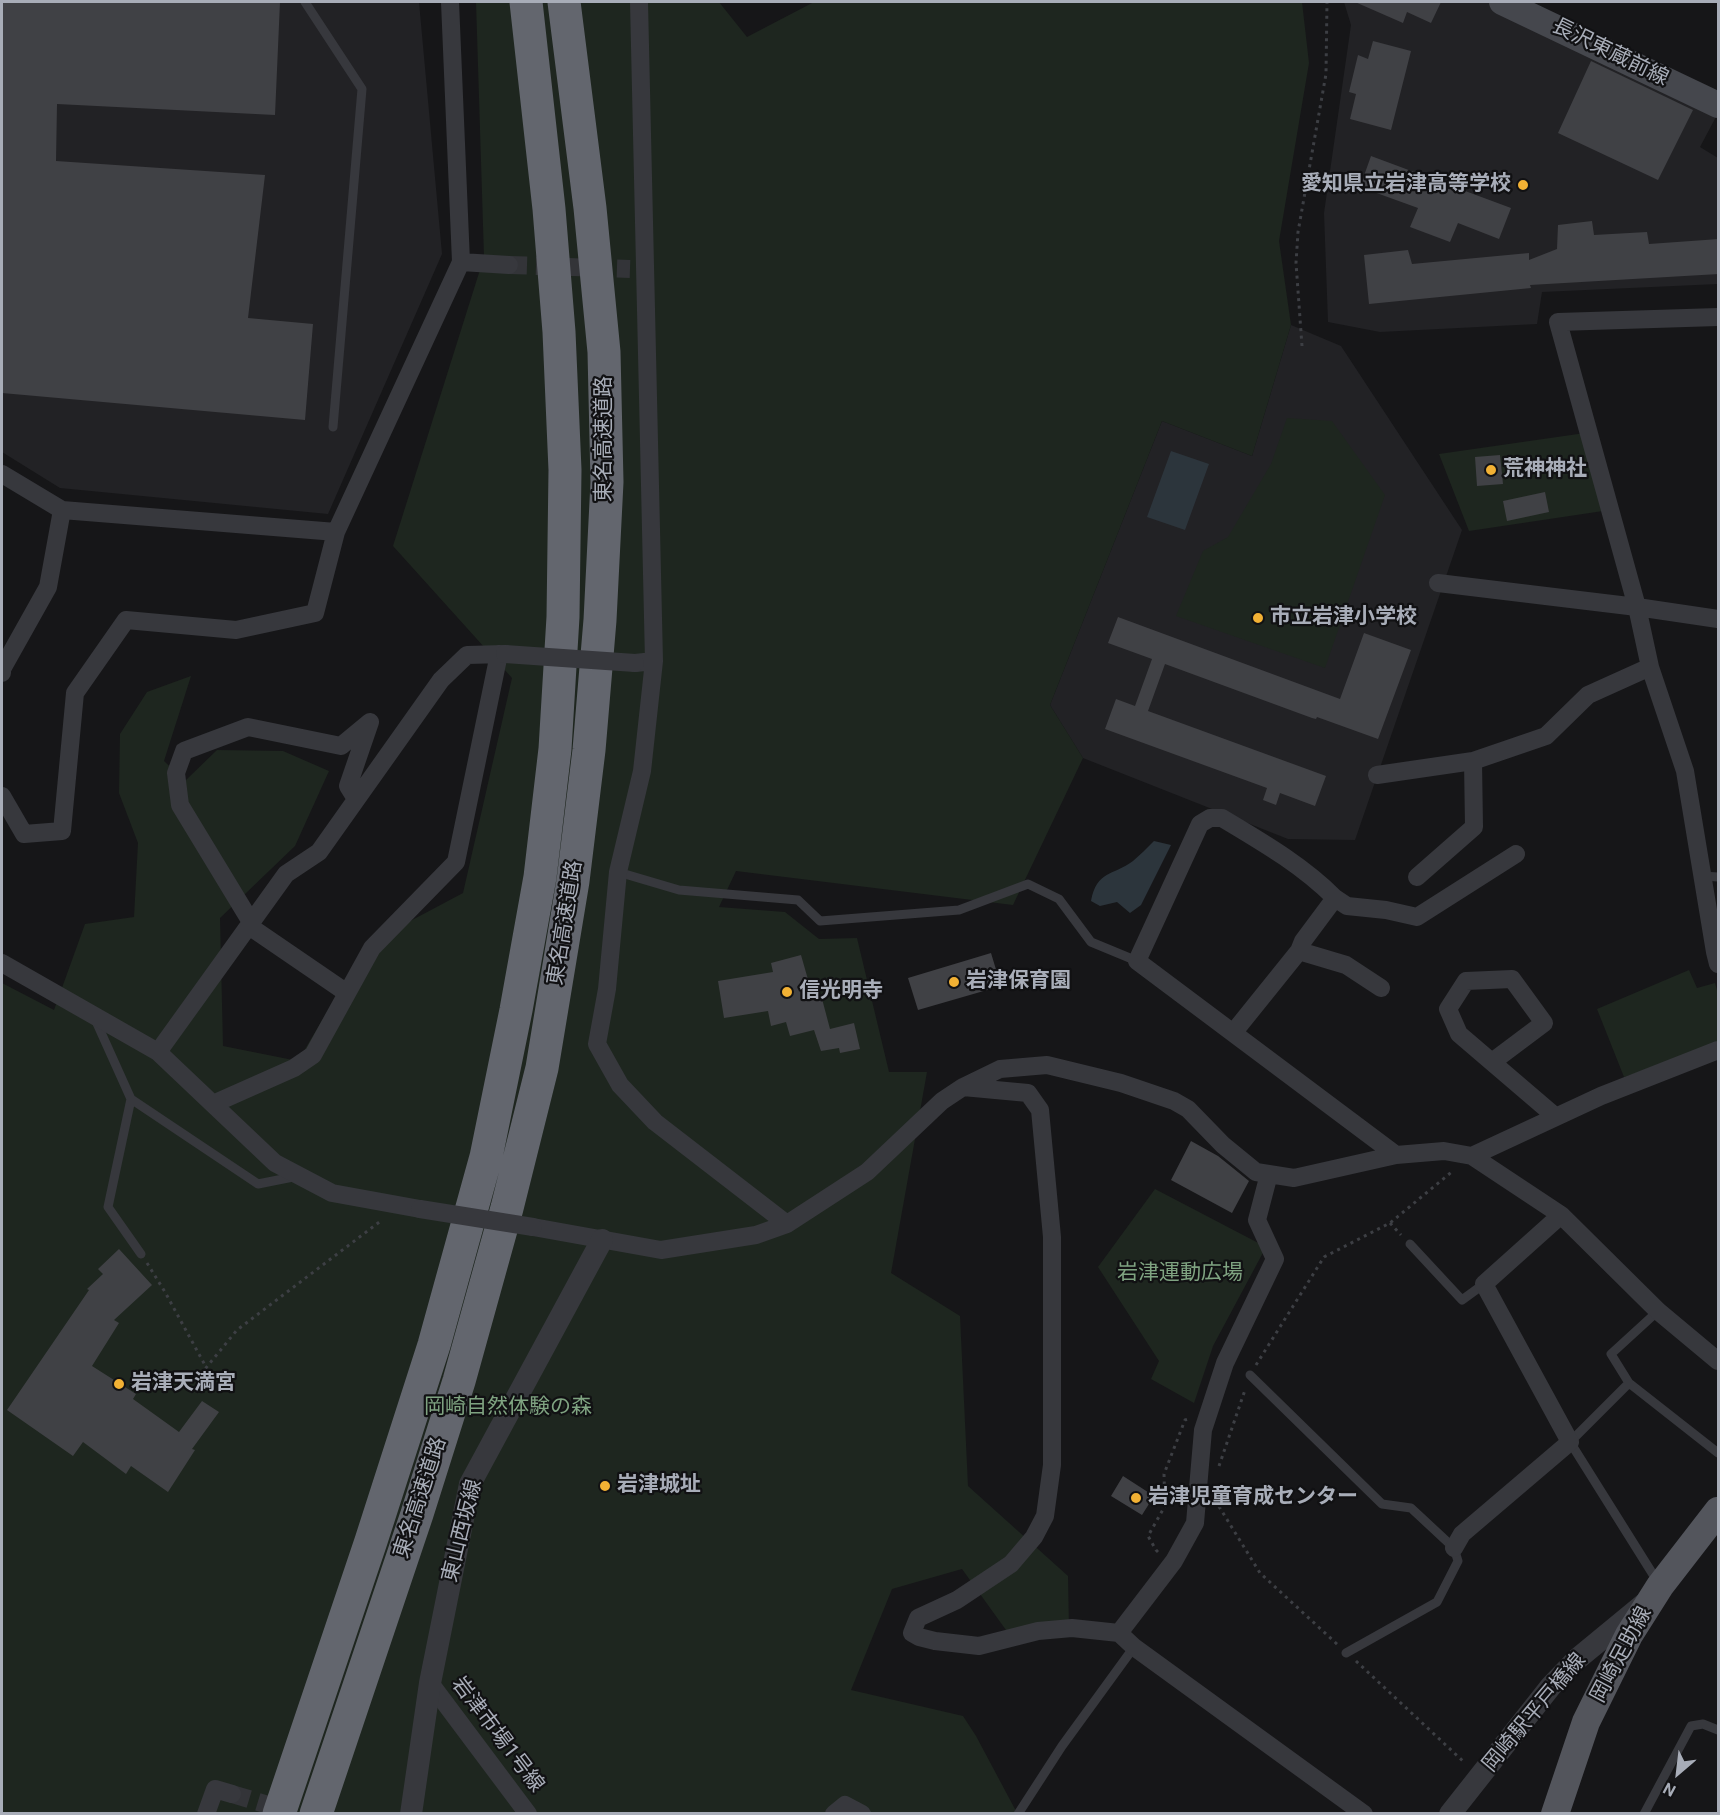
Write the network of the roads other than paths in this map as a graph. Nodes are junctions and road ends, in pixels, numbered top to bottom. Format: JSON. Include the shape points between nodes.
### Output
{"nodes":[{"id":1,"x":305,"y":2,"type":"edge"},
{"id":2,"x":450,"y":2,"type":"edge"},
{"id":3,"x":526,"y":2,"type":"edge"},
{"id":4,"x":564,"y":2,"type":"edge"},
{"id":5,"x":639,"y":2,"type":"edge"},
{"id":6,"x":1502,"y":2,"type":"edge"},
{"id":7,"x":1536,"y":9,"type":"edge"},
{"id":8,"x":1719,"y":105,"type":"edge"},
{"id":9,"x":461,"y":262,"type":"junction"},
{"id":10,"x":509,"y":265,"type":"tunnel mouth"},
{"id":11,"x":1719,"y":317,"type":"edge"},
{"id":12,"x":333,"y":427,"type":"dead end"},
{"id":13,"x":2,"y":474,"type":"edge"},
{"id":14,"x":62,"y":510,"type":"junction"},
{"id":15,"x":336,"y":532,"type":"junction"},
{"id":16,"x":1438,"y":584,"type":"dead end"},
{"id":17,"x":1637,"y":607,"type":"junction"},
{"id":18,"x":1719,"y":620,"type":"edge"},
{"id":19,"x":502,"y":654,"type":"junction"},
{"id":20,"x":654,"y":661,"type":"junction"},
{"id":21,"x":1650,"y":666,"type":"junction"},
{"id":22,"x":2,"y":673,"type":"edge"},
{"id":23,"x":1473,"y":761,"type":"junction"},
{"id":24,"x":1377,"y":775,"type":"dead end"},
{"id":25,"x":2,"y":796,"type":"edge"},
{"id":26,"x":356,"y":799,"type":"junction"},
{"id":27,"x":1516,"y":854,"type":"dead end"},
{"id":28,"x":618,"y":872,"type":"junction"},
{"id":29,"x":1417,"y":877,"type":"dead end"},
{"id":30,"x":1711,"y":877,"type":"edge"},
{"id":31,"x":1335,"y":898,"type":"junction"},
{"id":32,"x":250,"y":924,"type":"junction"},
{"id":33,"x":1299,"y":951,"type":"junction"},
{"id":34,"x":1717,"y":956,"type":"edge"},
{"id":35,"x":1137,"y":961,"type":"junction"},
{"id":36,"x":2,"y":963,"type":"edge"},
{"id":37,"x":1381,"y":988,"type":"dead end"},
{"id":38,"x":347,"y":993,"type":"junction"},
{"id":39,"x":93,"y":1015,"type":"junction"},
{"id":40,"x":1233,"y":1033,"type":"junction"},
{"id":41,"x":1719,"y":1050,"type":"edge"},
{"id":42,"x":158,"y":1052,"type":"junction"},
{"id":43,"x":1492,"y":1062,"type":"junction"},
{"id":44,"x":963,"y":1087,"type":"junction"},
{"id":45,"x":131,"y":1099,"type":"junction"},
{"id":46,"x":213,"y":1104,"type":"junction"},
{"id":47,"x":1556,"y":1117,"type":"junction"},
{"id":48,"x":1396,"y":1155,"type":"junction"},
{"id":49,"x":1472,"y":1156,"type":"junction"},
{"id":50,"x":1269,"y":1174,"type":"junction"},
{"id":51,"x":300,"y":1176,"type":"junction"},
{"id":52,"x":1561,"y":1215,"type":"junction"},
{"id":53,"x":787,"y":1224,"type":"junction"},
{"id":54,"x":602,"y":1240,"type":"junction"},
{"id":55,"x":1410,"y":1244,"type":"dead end"},
{"id":56,"x":141,"y":1254,"type":"road end"},
{"id":57,"x":1484,"y":1284,"type":"junction"},
{"id":58,"x":1658,"y":1311,"type":"junction"},
{"id":59,"x":1719,"y":1361,"type":"edge"},
{"id":60,"x":1250,"y":1375,"type":"dead end"},
{"id":61,"x":1629,"y":1383,"type":"junction"},
{"id":62,"x":1570,"y":1442,"type":"junction"},
{"id":63,"x":1719,"y":1453,"type":"edge"},
{"id":64,"x":1716,"y":1521,"type":"edge"},
{"id":65,"x":1454,"y":1548,"type":"junction"},
{"id":66,"x":1657,"y":1591,"type":"junction"},
{"id":67,"x":1119,"y":1633,"type":"junction"},
{"id":68,"x":1134,"y":1647,"type":"junction"},
{"id":69,"x":1346,"y":1653,"type":"dead end"},
{"id":70,"x":430,"y":1683,"type":"junction"},
{"id":71,"x":1719,"y":1730,"type":"edge"},
{"id":72,"x":232,"y":1794,"type":"tunnel mouth"},
{"id":73,"x":1456,"y":1811,"type":"edge"},
{"id":74,"x":206,"y":1814,"type":"edge"},
{"id":75,"x":279,"y":1814,"type":"edge"},
{"id":76,"x":316,"y":1814,"type":"edge"},
{"id":77,"x":411,"y":1814,"type":"edge"},
{"id":78,"x":528,"y":1814,"type":"edge"},
{"id":79,"x":834,"y":1814,"type":"edge"},
{"id":80,"x":862,"y":1814,"type":"edge"},
{"id":81,"x":1018,"y":1814,"type":"edge"},
{"id":82,"x":1364,"y":1814,"type":"edge"},
{"id":83,"x":1555,"y":1814,"type":"edge"},
{"id":84,"x":1644,"y":1814,"type":"edge"}],
"edges":[{"from":1,"to":12,"type":"lane","via":[[362,89]]},
{"from":2,"to":9,"type":"street"},
{"from":3,"to":75,"type":"highway","name":"東名高速道路","via":[[550,220],[565,470],[563,617],[555,748],[540,877],[486,1157],[434,1345]]},
{"from":4,"to":76,"type":"highway","name":"東名高速道路","via":[[604,352],[607,482],[600,620],[582,817],[542,1068],[510,1197],[459,1381]]},
{"from":5,"to":20,"type":"street","via":[[638,271]]},
{"from":6,"to":7,"type":"main road","name":"長沢東蔵前線"},
{"from":7,"to":8,"type":"main road","name":"長沢東蔵前線"},
{"from":9,"to":10,"type":"street"},
{"from":9,"to":15,"type":"street"},
{"from":11,"to":17,"type":"street","via":[[1558,322]]},
{"from":13,"to":14,"type":"street"},
{"from":14,"to":15,"type":"street"},
{"from":14,"to":22,"type":"street","via":[[48,586]]},
{"from":15,"to":25,"type":"street","via":[[315,613],[236,630],[126,620],[75,693],[62,831],[24,834]]},
{"from":16,"to":17,"type":"street"},
{"from":17,"to":18,"type":"street"},
{"from":17,"to":21,"type":"street"},
{"from":19,"to":20,"type":"street","bridge":true},
{"from":19,"to":26,"type":"street","via":[[467,655],[441,680]]},
{"from":19,"to":38,"type":"street","via":[[456,862],[372,948]]},
{"from":20,"to":28,"type":"street","via":[[642,771]]},
{"from":21,"to":23,"type":"street","via":[[1588,695],[1546,736]]},
{"from":21,"to":30,"type":"street","via":[[1685,771]]},
{"from":23,"to":24,"type":"street"},
{"from":23,"to":29,"type":"street","via":[[1474,827]]},
{"from":26,"to":32,"type":"street","via":[[319,852],[286,874]]},
{"from":26,"to":32,"type":"street","via":[[348,786],[370,722],[342,746],[248,727],[184,751],[176,773],[180,805]]},
{"from":27,"to":31,"type":"street","via":[[1417,917],[1347,906]]},
{"from":28,"to":35,"type":"lane","via":[[679,890],[798,900],[820,921],[959,910],[1028,884],[1059,899],[1091,942]]},
{"from":28,"to":53,"type":"street","via":[[607,989],[597,1044],[620,1085],[655,1122]]},
{"from":30,"to":34,"type":"street"},
{"from":31,"to":33,"type":"street"},
{"from":31,"to":35,"type":"street","via":[[1282,854],[1222,818],[1210,818],[1200,824]]},
{"from":32,"to":38,"type":"street"},
{"from":32,"to":42,"type":"street"},
{"from":33,"to":37,"type":"street","via":[[1346,965]]},
{"from":33,"to":40,"type":"street"},
{"from":35,"to":40,"type":"street"},
{"from":36,"to":39,"type":"street"},
{"from":38,"to":46,"type":"street","via":[[313,1054],[294,1068]]},
{"from":39,"to":42,"type":"street"},
{"from":39,"to":45,"type":"lane"},
{"from":40,"to":48,"type":"street"},
{"from":41,"to":47,"type":"street"},
{"from":42,"to":46,"type":"street"},
{"from":43,"to":43,"type":"street","via":[[1459,1034],[1448,1008],[1466,981],[1512,979],[1544,1023]]},
{"from":43,"to":47,"type":"street"},
{"from":44,"to":50,"type":"street","via":[[1000,1069],[1047,1065],[1121,1083],[1188,1109],[1256,1172]]},
{"from":44,"to":53,"type":"street","via":[[942,1101],[867,1172]]},
{"from":44,"to":67,"type":"street","via":[[1028,1093],[1040,1110],[1052,1237],[1052,1465],[1045,1516],[1034,1537],[1011,1564],[957,1600],[918,1618],[912,1633],[934,1641],[979,1646],[1072,1628]]},
{"from":45,"to":51,"type":"lane","via":[[258,1184]]},
{"from":45,"to":56,"type":"lane","via":[[108,1207]]},
{"from":46,"to":51,"type":"street","via":[[275,1163]]},
{"from":47,"to":49,"type":"street"},
{"from":48,"to":49,"type":"street","via":[[1444,1151]]},
{"from":48,"to":50,"type":"street","via":[[1294,1178]]},
{"from":49,"to":52,"type":"street"},
{"from":50,"to":67,"type":"street","via":[[1257,1221],[1275,1259],[1225,1363],[1203,1430],[1195,1523],[1174,1561]]},
{"from":51,"to":54,"type":"street","bridge":true,"via":[[332,1193]]},
{"from":52,"to":57,"type":"street"},
{"from":52,"to":58,"type":"street"},
{"from":53,"to":54,"type":"street","via":[[756,1235],[661,1250]]},
{"from":54,"to":70,"type":"street","name":"東山西坂線","via":[[470,1484]]},
{"from":55,"to":57,"type":"lane","via":[[1462,1300]]},
{"from":57,"to":62,"type":"street"},
{"from":58,"to":59,"type":"street"},
{"from":58,"to":61,"type":"lane","via":[[1611,1354]]},
{"from":60,"to":65,"type":"lane","via":[[1382,1504],[1411,1508]]},
{"from":61,"to":62,"type":"lane"},
{"from":61,"to":63,"type":"lane"},
{"from":62,"to":65,"type":"street","via":[[1462,1534]]},
{"from":62,"to":66,"type":"lane"},
{"from":64,"to":66,"type":"main road","name":"岡崎足助線"},
{"from":65,"to":69,"type":"lane","via":[[1458,1561],[1437,1602]]},
{"from":66,"to":73,"type":"street","name":"岡崎駅平戸橋線","via":[[1551,1686]]},
{"from":66,"to":83,"type":"main road","name":"岡崎足助線","via":[[1629,1635],[1586,1722]]},
{"from":67,"to":68,"type":"street"},
{"from":68,"to":81,"type":"lane"},
{"from":68,"to":82,"type":"street"},
{"from":70,"to":77,"type":"street","name":"東山西坂線"},
{"from":70,"to":78,"type":"street","name":"岩津市場1号線"},
{"from":71,"to":84,"type":"lane","via":[[1703,1724],[1691,1726]]},
{"from":72,"to":74,"type":"street","via":[[215,1789]]},
{"from":79,"to":80,"type":"street","via":[[845,1805]]}]}
